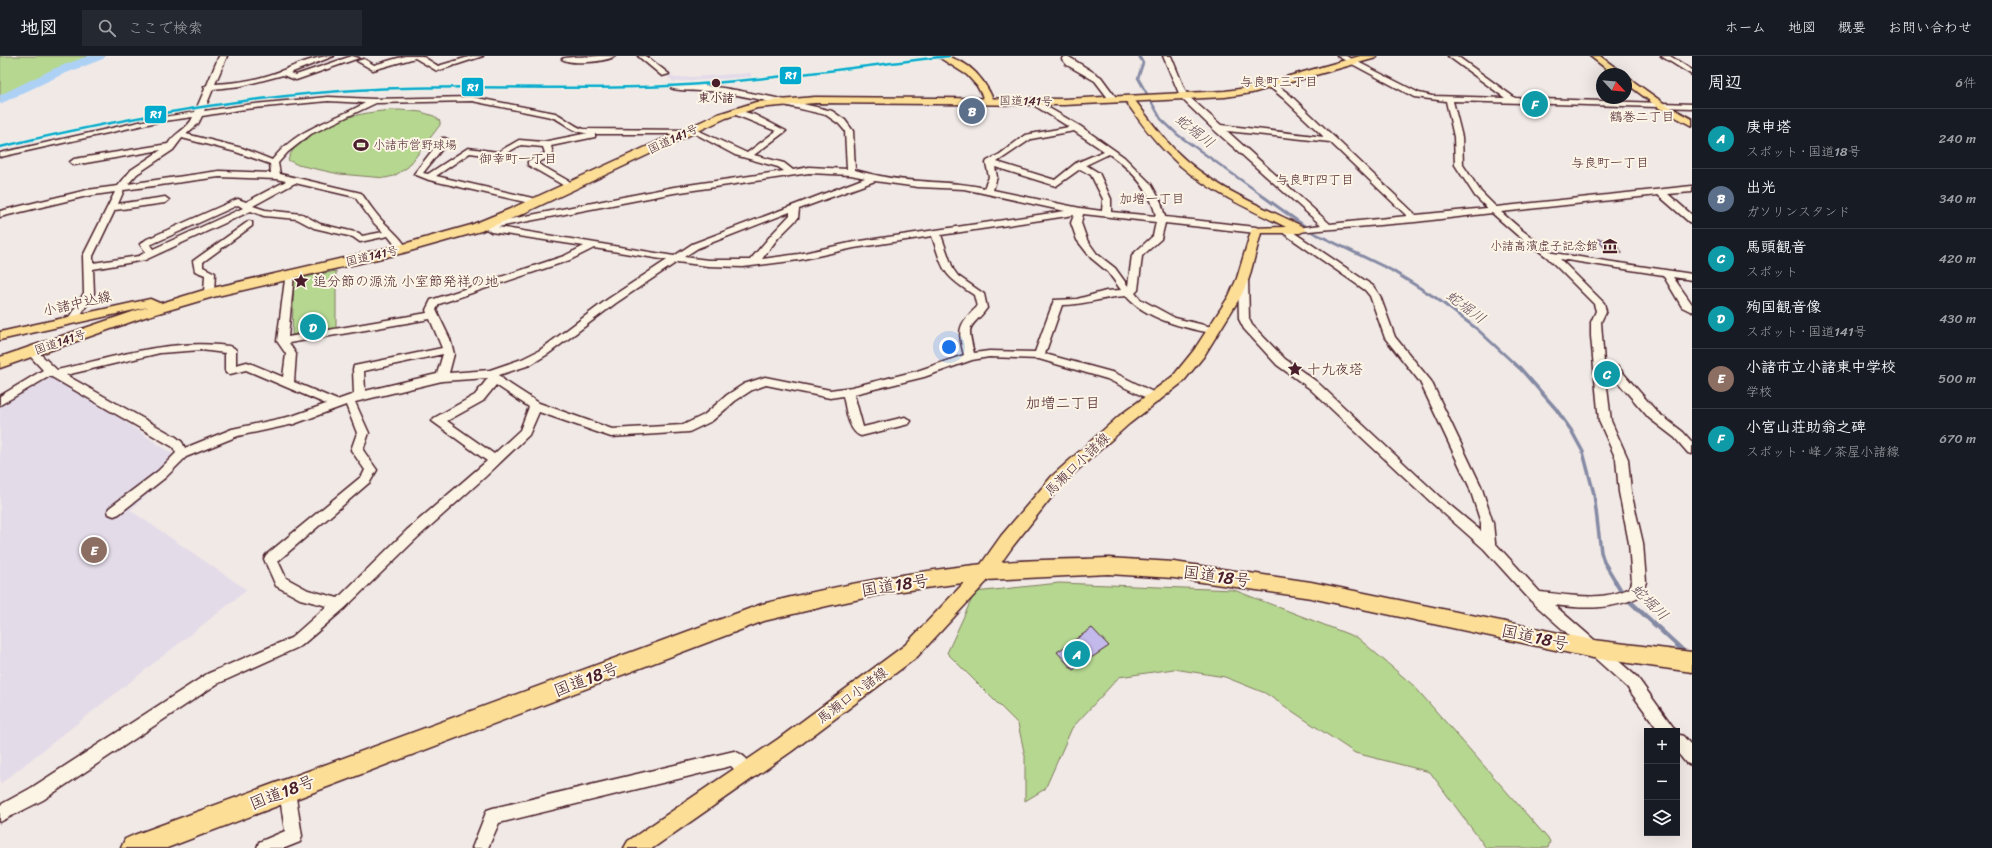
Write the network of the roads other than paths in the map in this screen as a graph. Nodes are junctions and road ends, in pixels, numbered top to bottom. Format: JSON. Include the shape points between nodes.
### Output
{"nodes":[{"id":1,"x":223,"y":56,"type":"edge"},
{"id":2,"x":330,"y":56,"type":"edge"},
{"id":3,"x":413,"y":56,"type":"edge"},
{"id":4,"x":417,"y":56,"type":"edge"},
{"id":5,"x":479,"y":56,"type":"edge"},
{"id":6,"x":608,"y":56,"type":"edge"},
{"id":7,"x":642,"y":56,"type":"edge"},
{"id":8,"x":1167,"y":56,"type":"edge"},
{"id":9,"x":1341,"y":56,"type":"edge"},
{"id":10,"x":1372,"y":56,"type":"edge"},
{"id":11,"x":1452,"y":56,"type":"edge"},
{"id":12,"x":1594,"y":56,"type":"edge"},
{"id":13,"x":1666,"y":56,"type":"edge"},
{"id":14,"x":944,"y":57,"type":"edge"},
{"id":15,"x":1066,"y":59,"type":"dead end"},
{"id":16,"x":566,"y":60,"type":"dead end"},
{"id":17,"x":1352,"y":61,"type":"junction"},
{"id":18,"x":1611,"y":68,"type":"edge"},
{"id":19,"x":283,"y":72,"type":"junction"},
{"id":20,"x":1692,"y":73,"type":"edge"},
{"id":21,"x":666,"y":74,"type":"dead end"},
{"id":22,"x":1270,"y":84,"type":"junction"},
{"id":23,"x":1632,"y":84,"type":"edge"},
{"id":24,"x":675,"y":88,"type":"dead end"},
{"id":25,"x":208,"y":89,"type":"junction"},
{"id":26,"x":1184,"y":96,"type":"junction"},
{"id":27,"x":1449,"y":99,"type":"junction"},
{"id":28,"x":1114,"y":100,"type":"junction"},
{"id":29,"x":1130,"y":100,"type":"junction"},
{"id":30,"x":374,"y":101,"type":"junction"},
{"id":31,"x":989,"y":101,"type":"junction"},
{"id":32,"x":1514,"y":101,"type":"junction"},
{"id":33,"x":782,"y":102,"type":"junction"},
{"id":34,"x":1035,"y":102,"type":"junction"},
{"id":35,"x":1662,"y":106,"type":"junction"},
{"id":36,"x":1692,"y":106,"type":"edge"},
{"id":37,"x":201,"y":111,"type":"junction"},
{"id":38,"x":734,"y":111,"type":"junction"},
{"id":39,"x":1692,"y":124,"type":"edge"},
{"id":40,"x":1216,"y":127,"type":"junction"},
{"id":41,"x":1077,"y":128,"type":"junction"},
{"id":42,"x":608,"y":131,"type":"junction"},
{"id":43,"x":691,"y":131,"type":"junction"},
{"id":44,"x":179,"y":135,"type":"junction"},
{"id":45,"x":445,"y":140,"type":"dead end"},
{"id":46,"x":1332,"y":140,"type":"junction"},
{"id":47,"x":546,"y":144,"type":"junction"},
{"id":48,"x":172,"y":146,"type":"junction"},
{"id":49,"x":1110,"y":151,"type":"junction"},
{"id":50,"x":0,"y":154,"type":"edge"},
{"id":51,"x":748,"y":155,"type":"junction"},
{"id":52,"x":74,"y":162,"type":"dead end"},
{"id":53,"x":274,"y":163,"type":"junction"},
{"id":54,"x":990,"y":163,"type":"junction"},
{"id":55,"x":1079,"y":165,"type":"junction"},
{"id":56,"x":790,"y":172,"type":"junction"},
{"id":57,"x":851,"y":172,"type":"junction"},
{"id":58,"x":276,"y":176,"type":"junction"},
{"id":59,"x":429,"y":177,"type":"junction"},
{"id":60,"x":875,"y":178,"type":"junction"},
{"id":61,"x":294,"y":180,"type":"junction"},
{"id":62,"x":571,"y":186,"type":"junction"},
{"id":63,"x":121,"y":188,"type":"junction"},
{"id":64,"x":1692,"y":189,"type":"edge"},
{"id":65,"x":988,"y":190,"type":"junction"},
{"id":66,"x":1660,"y":192,"type":"junction"},
{"id":67,"x":165,"y":200,"type":"dead end"},
{"id":68,"x":538,"y":202,"type":"junction"},
{"id":69,"x":248,"y":207,"type":"junction"},
{"id":70,"x":794,"y":207,"type":"junction"},
{"id":71,"x":110,"y":208,"type":"junction"},
{"id":72,"x":1494,"y":210,"type":"junction"},
{"id":73,"x":1080,"y":211,"type":"junction"},
{"id":74,"x":0,"y":214,"type":"edge"},
{"id":75,"x":1106,"y":214,"type":"junction"},
{"id":76,"x":1162,"y":219,"type":"junction"},
{"id":77,"x":1415,"y":219,"type":"junction"},
{"id":78,"x":1692,"y":220,"type":"edge"},
{"id":79,"x":249,"y":224,"type":"dead end"},
{"id":80,"x":1328,"y":226,"type":"junction"},
{"id":81,"x":476,"y":228,"type":"junction"},
{"id":82,"x":1256,"y":230,"type":"junction"},
{"id":83,"x":1284,"y":230,"type":"junction"},
{"id":84,"x":1300,"y":230,"type":"junction"},
{"id":85,"x":390,"y":233,"type":"junction"},
{"id":86,"x":936,"y":234,"type":"junction"},
{"id":87,"x":591,"y":246,"type":"junction"},
{"id":88,"x":403,"y":249,"type":"junction"},
{"id":89,"x":1550,"y":255,"type":"junction"},
{"id":90,"x":675,"y":259,"type":"junction"},
{"id":91,"x":754,"y":262,"type":"junction"},
{"id":92,"x":89,"y":267,"type":"junction"},
{"id":93,"x":1666,"y":273,"type":"junction"},
{"id":94,"x":289,"y":274,"type":"junction"},
{"id":95,"x":1692,"y":277,"type":"edge"},
{"id":96,"x":1243,"y":278,"type":"junction"},
{"id":97,"x":209,"y":293,"type":"junction"},
{"id":98,"x":1129,"y":294,"type":"junction"},
{"id":99,"x":159,"y":308,"type":"junction"},
{"id":100,"x":1692,"y":309,"type":"edge"},
{"id":101,"x":433,"y":315,"type":"junction"},
{"id":102,"x":73,"y":320,"type":"junction"},
{"id":103,"x":1212,"y":330,"type":"junction"},
{"id":104,"x":0,"y":336,"type":"edge"},
{"id":105,"x":282,"y":341,"type":"junction"},
{"id":106,"x":448,"y":350,"type":"junction"},
{"id":107,"x":32,"y":352,"type":"junction"},
{"id":108,"x":1039,"y":356,"type":"junction"},
{"id":109,"x":970,"y":357,"type":"junction"},
{"id":110,"x":0,"y":363,"type":"edge"},
{"id":111,"x":1600,"y":365,"type":"junction"},
{"id":112,"x":53,"y":373,"type":"junction"},
{"id":113,"x":493,"y":376,"type":"junction"},
{"id":114,"x":442,"y":377,"type":"junction"},
{"id":115,"x":288,"y":385,"type":"junction"},
{"id":116,"x":847,"y":391,"type":"junction"},
{"id":117,"x":354,"y":398,"type":"junction"},
{"id":118,"x":1155,"y":398,"type":"junction"},
{"id":119,"x":0,"y":401,"type":"edge"},
{"id":120,"x":336,"y":404,"type":"junction"},
{"id":121,"x":535,"y":406,"type":"junction"},
{"id":122,"x":905,"y":421,"type":"dead end"},
{"id":123,"x":1692,"y":450,"type":"edge"},
{"id":124,"x":182,"y":454,"type":"junction"},
{"id":125,"x":495,"y":461,"type":"junction"},
{"id":126,"x":114,"y":511,"type":"dead end"},
{"id":127,"x":1489,"y":545,"type":"junction"},
{"id":128,"x":985,"y":572,"type":"junction"},
{"id":129,"x":1536,"y":597,"type":"junction"},
{"id":130,"x":340,"y":604,"type":"junction"},
{"id":131,"x":1593,"y":649,"type":"junction"},
{"id":132,"x":1692,"y":662,"type":"edge"},
{"id":133,"x":1666,"y":728,"type":"edge"},
{"id":134,"x":1680,"y":744,"type":"edge"},
{"id":135,"x":1692,"y":758,"type":"edge"},
{"id":136,"x":747,"y":771,"type":"junction"},
{"id":137,"x":287,"y":791,"type":"junction"},
{"id":138,"x":0,"y":814,"type":"edge"},
{"id":139,"x":134,"y":848,"type":"edge"},
{"id":140,"x":265,"y":848,"type":"edge"},
{"id":141,"x":480,"y":848,"type":"edge"},
{"id":142,"x":635,"y":848,"type":"edge"}],
"edges":[{"from":1,"to":25,"type":"street"},
{"from":2,"to":19,"type":"street"},
{"from":3,"to":19,"type":"street","via":[[373,68],[358,60],[296,78]]},
{"from":4,"to":5,"type":"street","via":[[438,69]]},
{"from":6,"to":16,"type":"street"},
{"from":7,"to":21,"type":"street"},
{"from":8,"to":26,"type":"street"},
{"from":9,"to":17,"type":"street"},
{"from":10,"to":17,"type":"highway","name":"国道141号"},
{"from":11,"to":32,"type":"street"},
{"from":12,"to":18,"type":"main road"},
{"from":13,"to":20,"type":"street"},
{"from":14,"to":31,"type":"main road","via":[[961,64],[976,78]]},
{"from":15,"to":28,"type":"street","via":[[1098,79]]},
{"from":17,"to":22,"type":"highway","name":"国道141号"},
{"from":17,"to":27,"type":"street","via":[[1417,96]]},
{"from":19,"to":25,"type":"street","via":[[241,84]]},
{"from":22,"to":26,"type":"highway","name":"国道141号","via":[[1248,91]]},
{"from":22,"to":46,"type":"street"},
{"from":23,"to":35,"type":"main road"},
{"from":24,"to":33,"type":"street","via":[[719,90]]},
{"from":25,"to":37,"type":"street"},
{"from":26,"to":29,"type":"highway","name":"国道141号"},
{"from":26,"to":40,"type":"street"},
{"from":27,"to":32,"type":"street"},
{"from":27,"to":72,"type":"street","via":[[1458,137],[1459,164],[1478,194]]},
{"from":28,"to":29,"type":"highway","name":"国道141号"},
{"from":28,"to":34,"type":"highway","name":"国道141号"},
{"from":29,"to":84,"type":"main road","via":[[1158,138],[1194,172],[1236,198]]},
{"from":30,"to":37,"type":"street","via":[[328,99]]},
{"from":30,"to":42,"type":"street","via":[[472,99],[552,115],[562,118],[577,130]]},
{"from":30,"to":53,"type":"street","via":[[359,111],[327,122],[304,134],[282,152]]},
{"from":31,"to":33,"type":"highway","name":"国道141号"},
{"from":31,"to":34,"type":"highway","name":"国道141号"},
{"from":32,"to":35,"type":"street"},
{"from":33,"to":38,"type":"highway","name":"国道141号"},
{"from":33,"to":57,"type":"street","via":[[829,113],[842,122],[849,131]]},
{"from":34,"to":41,"type":"street"},
{"from":35,"to":36,"type":"street"},
{"from":35,"to":39,"type":"main road"},
{"from":37,"to":44,"type":"street","via":[[189,128]]},
{"from":37,"to":50,"type":"street"},
{"from":38,"to":43,"type":"highway","name":"国道141号"},
{"from":38,"to":51,"type":"street","via":[[782,131]]},
{"from":40,"to":46,"type":"street"},
{"from":40,"to":80,"type":"street"},
{"from":41,"to":49,"type":"street"},
{"from":41,"to":54,"type":"street","via":[[1028,137]]},
{"from":42,"to":43,"type":"street"},
{"from":42,"to":47,"type":"street"},
{"from":43,"to":51,"type":"street","via":[[738,153]]},
{"from":43,"to":62,"type":"highway","name":"国道141号"},
{"from":44,"to":48,"type":"street"},
{"from":44,"to":53,"type":"street","via":[[239,150]]},
{"from":45,"to":59,"type":"street","via":[[418,174]]},
{"from":46,"to":77,"type":"street"},
{"from":47,"to":59,"type":"street","via":[[519,142],[499,155],[468,150]]},
{"from":47,"to":62,"type":"street","via":[[549,154],[531,163]]},
{"from":48,"to":52,"type":"street"},
{"from":48,"to":63,"type":"street","via":[[134,172]]},
{"from":49,"to":55,"type":"street"},
{"from":49,"to":76,"type":"street","via":[[1147,184],[1157,202]]},
{"from":51,"to":56,"type":"street","via":[[782,165]]},
{"from":53,"to":58,"type":"street"},
{"from":54,"to":55,"type":"street","via":[[1056,183]]},
{"from":54,"to":65,"type":"street","via":[[993,177]]},
{"from":55,"to":75,"type":"street","via":[[1095,173],[1107,199]]},
{"from":56,"to":57,"type":"street"},
{"from":56,"to":81,"type":"street","via":[[674,190]]},
{"from":57,"to":60,"type":"street"},
{"from":58,"to":61,"type":"street"},
{"from":58,"to":63,"type":"street","via":[[219,174]]},
{"from":59,"to":68,"type":"street"},
{"from":60,"to":65,"type":"street"},
{"from":60,"to":70,"type":"street"},
{"from":61,"to":69,"type":"street"},
{"from":61,"to":85,"type":"street","via":[[358,195],[375,219]]},
{"from":62,"to":68,"type":"highway","name":"国道141号"},
{"from":63,"to":71,"type":"street"},
{"from":63,"to":74,"type":"street","via":[[87,193]]},
{"from":64,"to":66,"type":"street"},
{"from":65,"to":73,"type":"street"},
{"from":66,"to":72,"type":"street"},
{"from":66,"to":78,"type":"street"},
{"from":67,"to":71,"type":"street"},
{"from":68,"to":81,"type":"highway","name":"国道141号"},
{"from":69,"to":85,"type":"street","via":[[264,213],[299,216],[317,226],[356,235],[360,239]]},
{"from":69,"to":92,"type":"street","via":[[142,258]]},
{"from":70,"to":90,"type":"street","via":[[695,246]]},
{"from":70,"to":91,"type":"street","via":[[795,216]]},
{"from":71,"to":92,"type":"street","via":[[88,256]]},
{"from":72,"to":77,"type":"street"},
{"from":72,"to":89,"type":"street"},
{"from":73,"to":75,"type":"street"},
{"from":73,"to":86,"type":"street"},
{"from":73,"to":98,"type":"street","via":[[1076,223],[1082,240],[1094,256],[1112,270]]},
{"from":75,"to":76,"type":"street"},
{"from":76,"to":82,"type":"street"},
{"from":76,"to":98,"type":"street","via":[[1158,237],[1137,254],[1133,290]]},
{"from":77,"to":80,"type":"street"},
{"from":79,"to":97,"type":"street","via":[[198,261],[198,269],[210,273]]},
{"from":80,"to":84,"type":"street"},
{"from":81,"to":87,"type":"street","via":[[513,231]]},
{"from":81,"to":88,"type":"highway","name":"国道141号"},
{"from":82,"to":83,"type":"main road"},
{"from":82,"to":96,"type":"main road","name":"馬瀬口小諸線"},
{"from":83,"to":84,"type":"main road"},
{"from":83,"to":127,"type":"street","via":[[1369,288],[1375,296],[1390,338],[1425,381],[1475,486],[1487,523]]},
{"from":85,"to":88,"type":"street"},
{"from":86,"to":91,"type":"street"},
{"from":86,"to":109,"type":"street","via":[[948,270],[955,278],[979,294],[982,308],[963,329]]},
{"from":87,"to":90,"type":"street"},
{"from":87,"to":101,"type":"street","via":[[567,258],[435,302],[431,310]]},
{"from":88,"to":94,"type":"highway","name":"国道141号"},
{"from":89,"to":93,"type":"street"},
{"from":89,"to":111,"type":"street","via":[[1599,303],[1601,311],[1596,322],[1596,336]]},
{"from":90,"to":91,"type":"street","via":[[708,263]]},
{"from":90,"to":113,"type":"street","via":[[612,301],[544,352]]},
{"from":92,"to":102,"type":"street","via":[[89,293]]},
{"from":93,"to":95,"type":"street"},
{"from":93,"to":100,"type":"street","via":[[1686,305]]},
{"from":94,"to":97,"type":"highway","name":"国道141号"},
{"from":94,"to":105,"type":"street"},
{"from":96,"to":103,"type":"main road","name":"馬瀬口小諸線","via":[[1235,296]]},
{"from":96,"to":127,"type":"street","via":[[1244,320],[1248,327],[1281,362],[1313,385],[1436,500]]},
{"from":97,"to":99,"type":"highway","name":"国道141号"},
{"from":98,"to":103,"type":"street","via":[[1171,320]]},
{"from":98,"to":108,"type":"street","via":[[1106,294],[1077,302],[1058,302]]},
{"from":99,"to":102,"type":"main road","name":"小諸中込線","via":[[150,303]]},
{"from":99,"to":107,"type":"highway","name":"国道141号"},
{"from":101,"to":105,"type":"street"},
{"from":101,"to":106,"type":"street"},
{"from":102,"to":104,"type":"main road","name":"小諸中込線"},
{"from":103,"to":118,"type":"main road","name":"馬瀬口小諸線","via":[[1199,353],[1178,379]]},
{"from":105,"to":115,"type":"street","via":[[291,354]]},
{"from":106,"to":114,"type":"street"},
{"from":106,"to":117,"type":"street","via":[[358,369]]},
{"from":107,"to":110,"type":"highway","name":"国道141号"},
{"from":107,"to":112,"type":"street"},
{"from":108,"to":109,"type":"street","via":[[990,354]]},
{"from":108,"to":118,"type":"street","via":[[1111,376]]},
{"from":109,"to":116,"type":"street","via":[[920,374]]},
{"from":111,"to":123,"type":"street","via":[[1614,370],[1653,415],[1679,434]]},
{"from":111,"to":129,"type":"street","via":[[1605,421],[1622,459],[1625,492],[1636,542],[1636,592],[1624,599],[1598,603]]},
{"from":112,"to":115,"type":"street","via":[[160,350],[201,347],[231,350],[230,370],[247,366]]},
{"from":112,"to":119,"type":"street"},
{"from":112,"to":124,"type":"street","via":[[172,440]]},
{"from":113,"to":114,"type":"street"},
{"from":113,"to":121,"type":"street"},
{"from":113,"to":125,"type":"street","via":[[479,398],[438,421]]},
{"from":114,"to":117,"type":"street"},
{"from":115,"to":120,"type":"street"},
{"from":116,"to":121,"type":"street","via":[[830,394],[765,381],[748,387],[708,418],[685,429],[651,432],[611,433]]},
{"from":116,"to":122,"type":"street","via":[[861,432]]},
{"from":117,"to":120,"type":"street"},
{"from":117,"to":130,"type":"street","via":[[362,433],[357,450],[371,470],[366,479],[271,558],[281,582],[305,595]]},
{"from":118,"to":128,"type":"main road","name":"馬瀬口小諸線","via":[[1124,420],[1057,480]]},
{"from":120,"to":124,"type":"street","via":[[294,420],[236,432]]},
{"from":121,"to":125,"type":"street","via":[[525,432]]},
{"from":124,"to":126,"type":"street","via":[[162,474]]},
{"from":125,"to":130,"type":"street","via":[[412,534]]},
{"from":127,"to":129,"type":"street"},
{"from":128,"to":131,"type":"highway","name":"国道18号","via":[[1108,566],[1174,570],[1311,590]]},
{"from":128,"to":136,"type":"main road","name":"馬瀬口小諸線","via":[[911,651]]},
{"from":128,"to":137,"type":"highway","name":"国道18号","via":[[888,585],[762,613]]},
{"from":129,"to":131,"type":"street"},
{"from":130,"to":138,"type":"street","via":[[296,642],[212,679],[37,794]]},
{"from":131,"to":132,"type":"highway","name":"国道18号"},
{"from":131,"to":133,"type":"street","via":[[1632,682]]},
{"from":134,"to":135,"type":"street"},
{"from":136,"to":141,"type":"street","via":[[734,758],[493,816]]},
{"from":136,"to":142,"type":"main road","name":"馬瀬口小諸線"},
{"from":137,"to":139,"type":"highway","name":"国道18号"},
{"from":137,"to":140,"type":"street","via":[[294,836]]}]}
